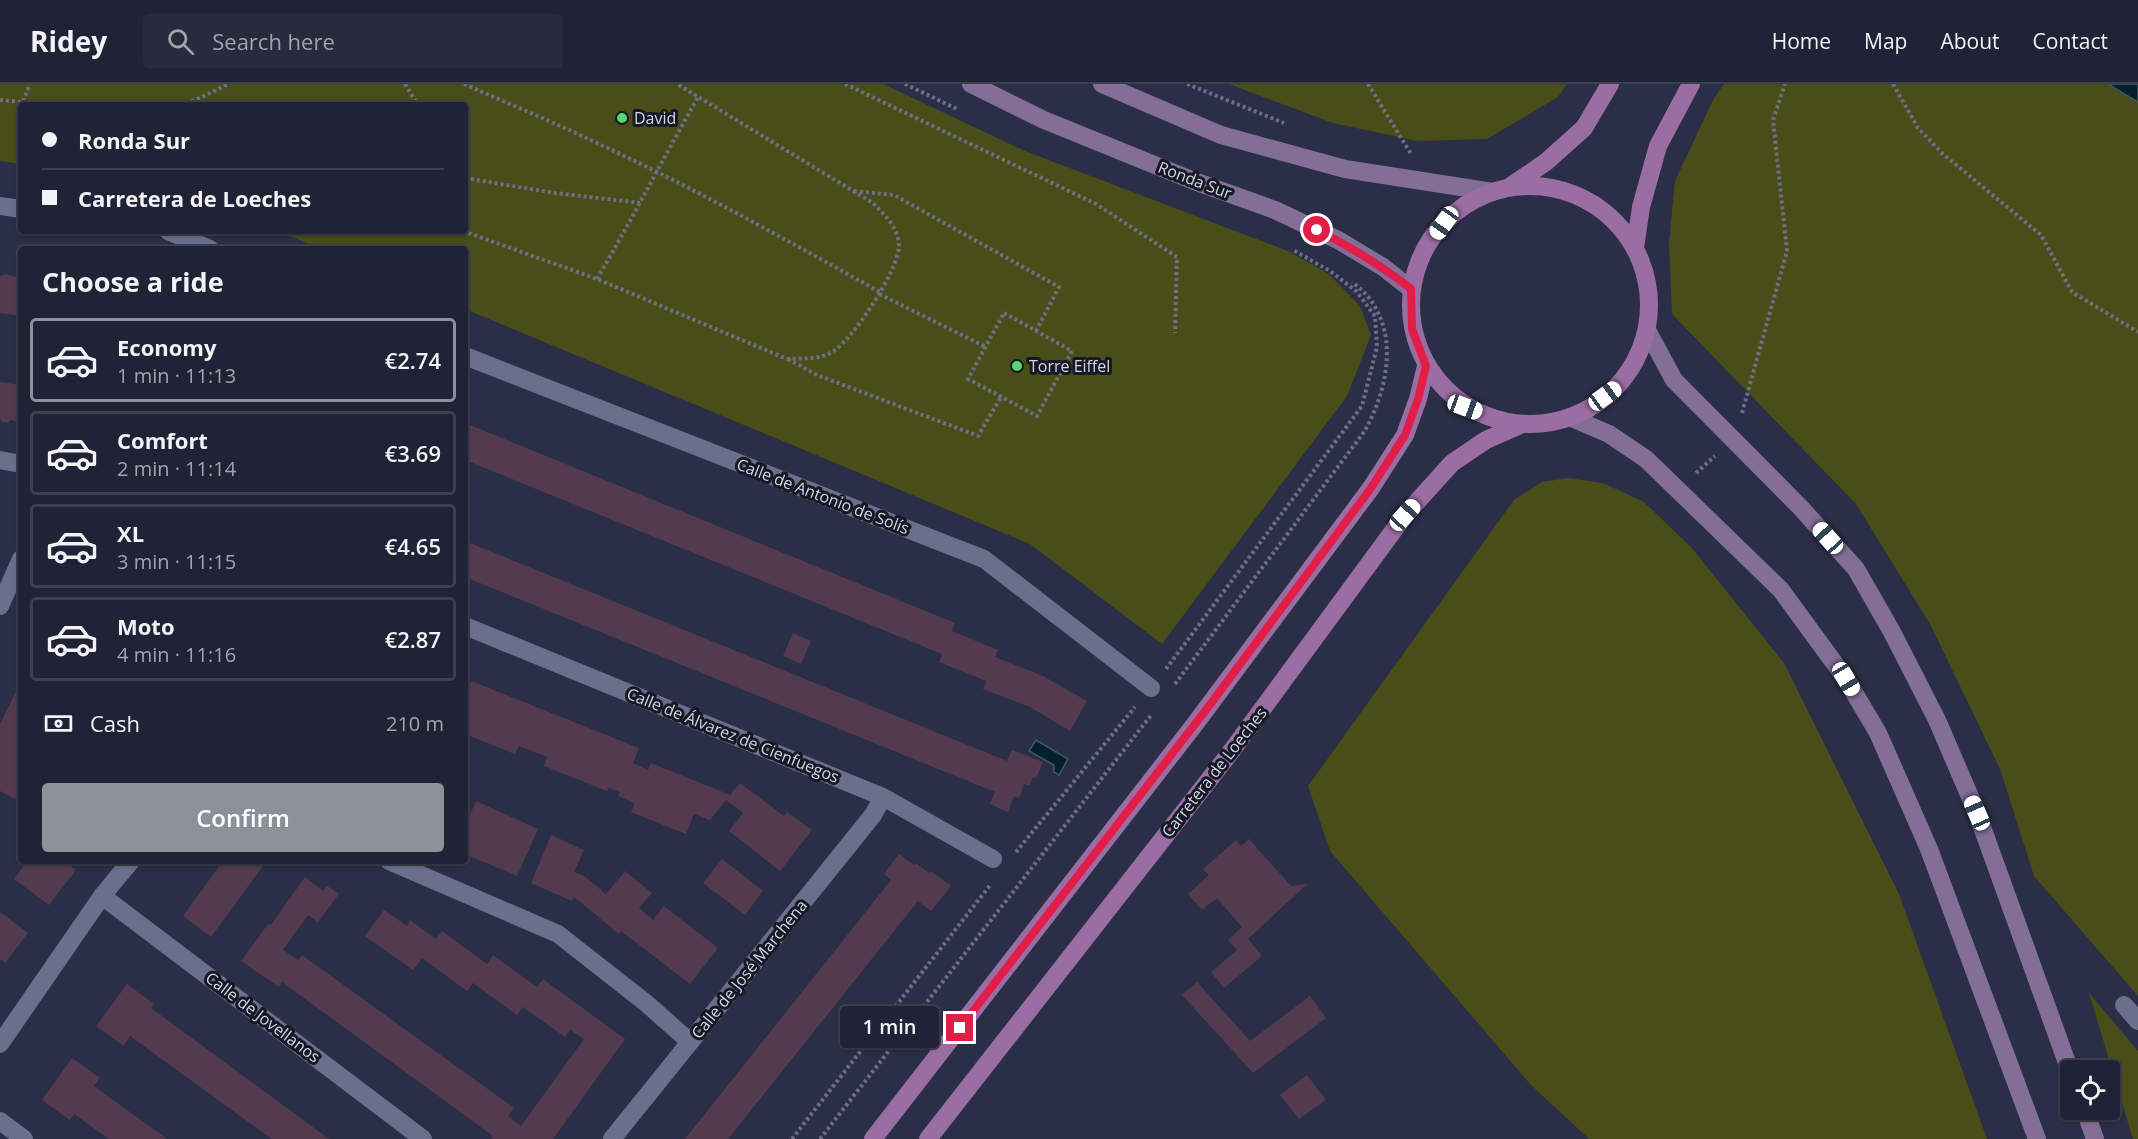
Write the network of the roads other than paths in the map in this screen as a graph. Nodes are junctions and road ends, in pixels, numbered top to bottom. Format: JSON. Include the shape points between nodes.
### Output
{"nodes":[{"id":1,"x":971,"y":84,"type":"edge"},
{"id":2,"x":1102,"y":84,"type":"edge"},
{"id":3,"x":1610,"y":84,"type":"edge"},
{"id":4,"x":1691,"y":84,"type":"edge"},
{"id":5,"x":1500,"y":190,"type":"junction"},
{"id":6,"x":0,"y":206,"type":"edge"},
{"id":7,"x":18,"y":209,"type":"edge"},
{"id":8,"x":175,"y":234,"type":"edge"},
{"id":9,"x":203,"y":246,"type":"edge"},
{"id":10,"x":1635,"y":248,"type":"junction"},
{"id":11,"x":1411,"y":289,"type":"junction"},
{"id":12,"x":1648,"y":332,"type":"junction"},
{"id":13,"x":468,"y":357,"type":"edge"},
{"id":14,"x":1426,"y":366,"type":"junction"},
{"id":15,"x":1574,"y":419,"type":"junction"},
{"id":16,"x":1518,"y":426,"type":"junction"},
{"id":17,"x":0,"y":460,"type":"edge"},
{"id":18,"x":18,"y":463,"type":"edge"},
{"id":19,"x":18,"y":567,"type":"edge"},
{"id":20,"x":0,"y":606,"type":"edge"},
{"id":21,"x":468,"y":627,"type":"edge"},
{"id":22,"x":1151,"y":688,"type":"road end"},
{"id":23,"x":883,"y":797,"type":"junction"},
{"id":24,"x":128,"y":864,"type":"edge"},
{"id":25,"x":396,"y":864,"type":"edge"},
{"id":26,"x":995,"y":867,"type":"road end"},
{"id":27,"x":102,"y":896,"type":"junction"},
{"id":28,"x":2124,"y":1005,"type":"dead end"},
{"id":29,"x":2138,"y":1020,"type":"edge"},
{"id":30,"x":690,"y":1042,"type":"junction"},
{"id":31,"x":0,"y":1044,"type":"edge"},
{"id":32,"x":2066,"y":1060,"type":"edge"},
{"id":33,"x":2088,"y":1120,"type":"edge"},
{"id":34,"x":0,"y":1121,"type":"edge"},
{"id":35,"x":24,"y":1139,"type":"edge"},
{"id":36,"x":423,"y":1139,"type":"edge"},
{"id":37,"x":612,"y":1139,"type":"edge"},
{"id":38,"x":873,"y":1139,"type":"edge"},
{"id":39,"x":928,"y":1139,"type":"edge"},
{"id":40,"x":2037,"y":1139,"type":"edge"},
{"id":41,"x":2095,"y":1139,"type":"edge"}],
"edges":[{"from":1,"to":11,"type":"main road","name":"Ronda Sur","via":[[1044,120],[1275,210],[1338,240]]},
{"from":2,"to":5,"type":"main road","via":[[1221,135],[1345,169]]},
{"from":3,"to":5,"type":"main road","via":[[1584,128],[1546,162]]},
{"from":4,"to":10,"type":"main road","via":[[1658,146],[1641,207]]},
{"from":5,"to":10,"type":"main road","via":[[1538,186],[1567,192],[1594,205],[1617,224]]},
{"from":5,"to":11,"type":"main road","via":[[1473,200],[1444,223],[1422,253]]},
{"from":6,"to":7,"type":"street"},
{"from":8,"to":9,"type":"street"},
{"from":10,"to":12,"type":"main road","via":[[1649,289]]},
{"from":11,"to":14,"type":"main road","via":[[1412,329]]},
{"from":12,"to":15,"type":"main road","via":[[1621,385]]},
{"from":12,"to":32,"type":"main road","via":[[1674,380],[1856,569],[1937,720],[1977,813]]},
{"from":13,"to":22,"type":"street","name":"Calle de Antonio de Solís","via":[[984,559]]},
{"from":14,"to":16,"type":"main road","via":[[1465,407]]},
{"from":14,"to":38,"type":"main road","via":[[1405,435],[1371,488],[1181,742]]},
{"from":15,"to":16,"type":"main road"},
{"from":15,"to":40,"type":"main road","via":[[1609,434],[1646,459],[1781,590],[1846,679],[1878,733],[1929,849]]},
{"from":16,"to":39,"type":"main road","name":"Carretera de Loeches","via":[[1486,440],[1452,463],[1405,515],[1230,753]]},
{"from":17,"to":18,"type":"street"},
{"from":19,"to":20,"type":"street"},
{"from":21,"to":23,"type":"street","name":"Calle de Álvarez de Cienfuegos"},
{"from":23,"to":26,"type":"street","name":"Calle de Álvarez de Cienfuegos"},
{"from":23,"to":30,"type":"street","name":"Calle de José Marchena","via":[[873,815]]},
{"from":24,"to":27,"type":"street"},
{"from":25,"to":30,"type":"street","via":[[558,934]]},
{"from":27,"to":31,"type":"street"},
{"from":27,"to":36,"type":"street","name":"Calle de Jovellanos"},
{"from":28,"to":29,"type":"street"},
{"from":30,"to":37,"type":"street","name":"Calle de José Marchena"},
{"from":33,"to":41,"type":"main road"},
{"from":34,"to":35,"type":"street"}]}
